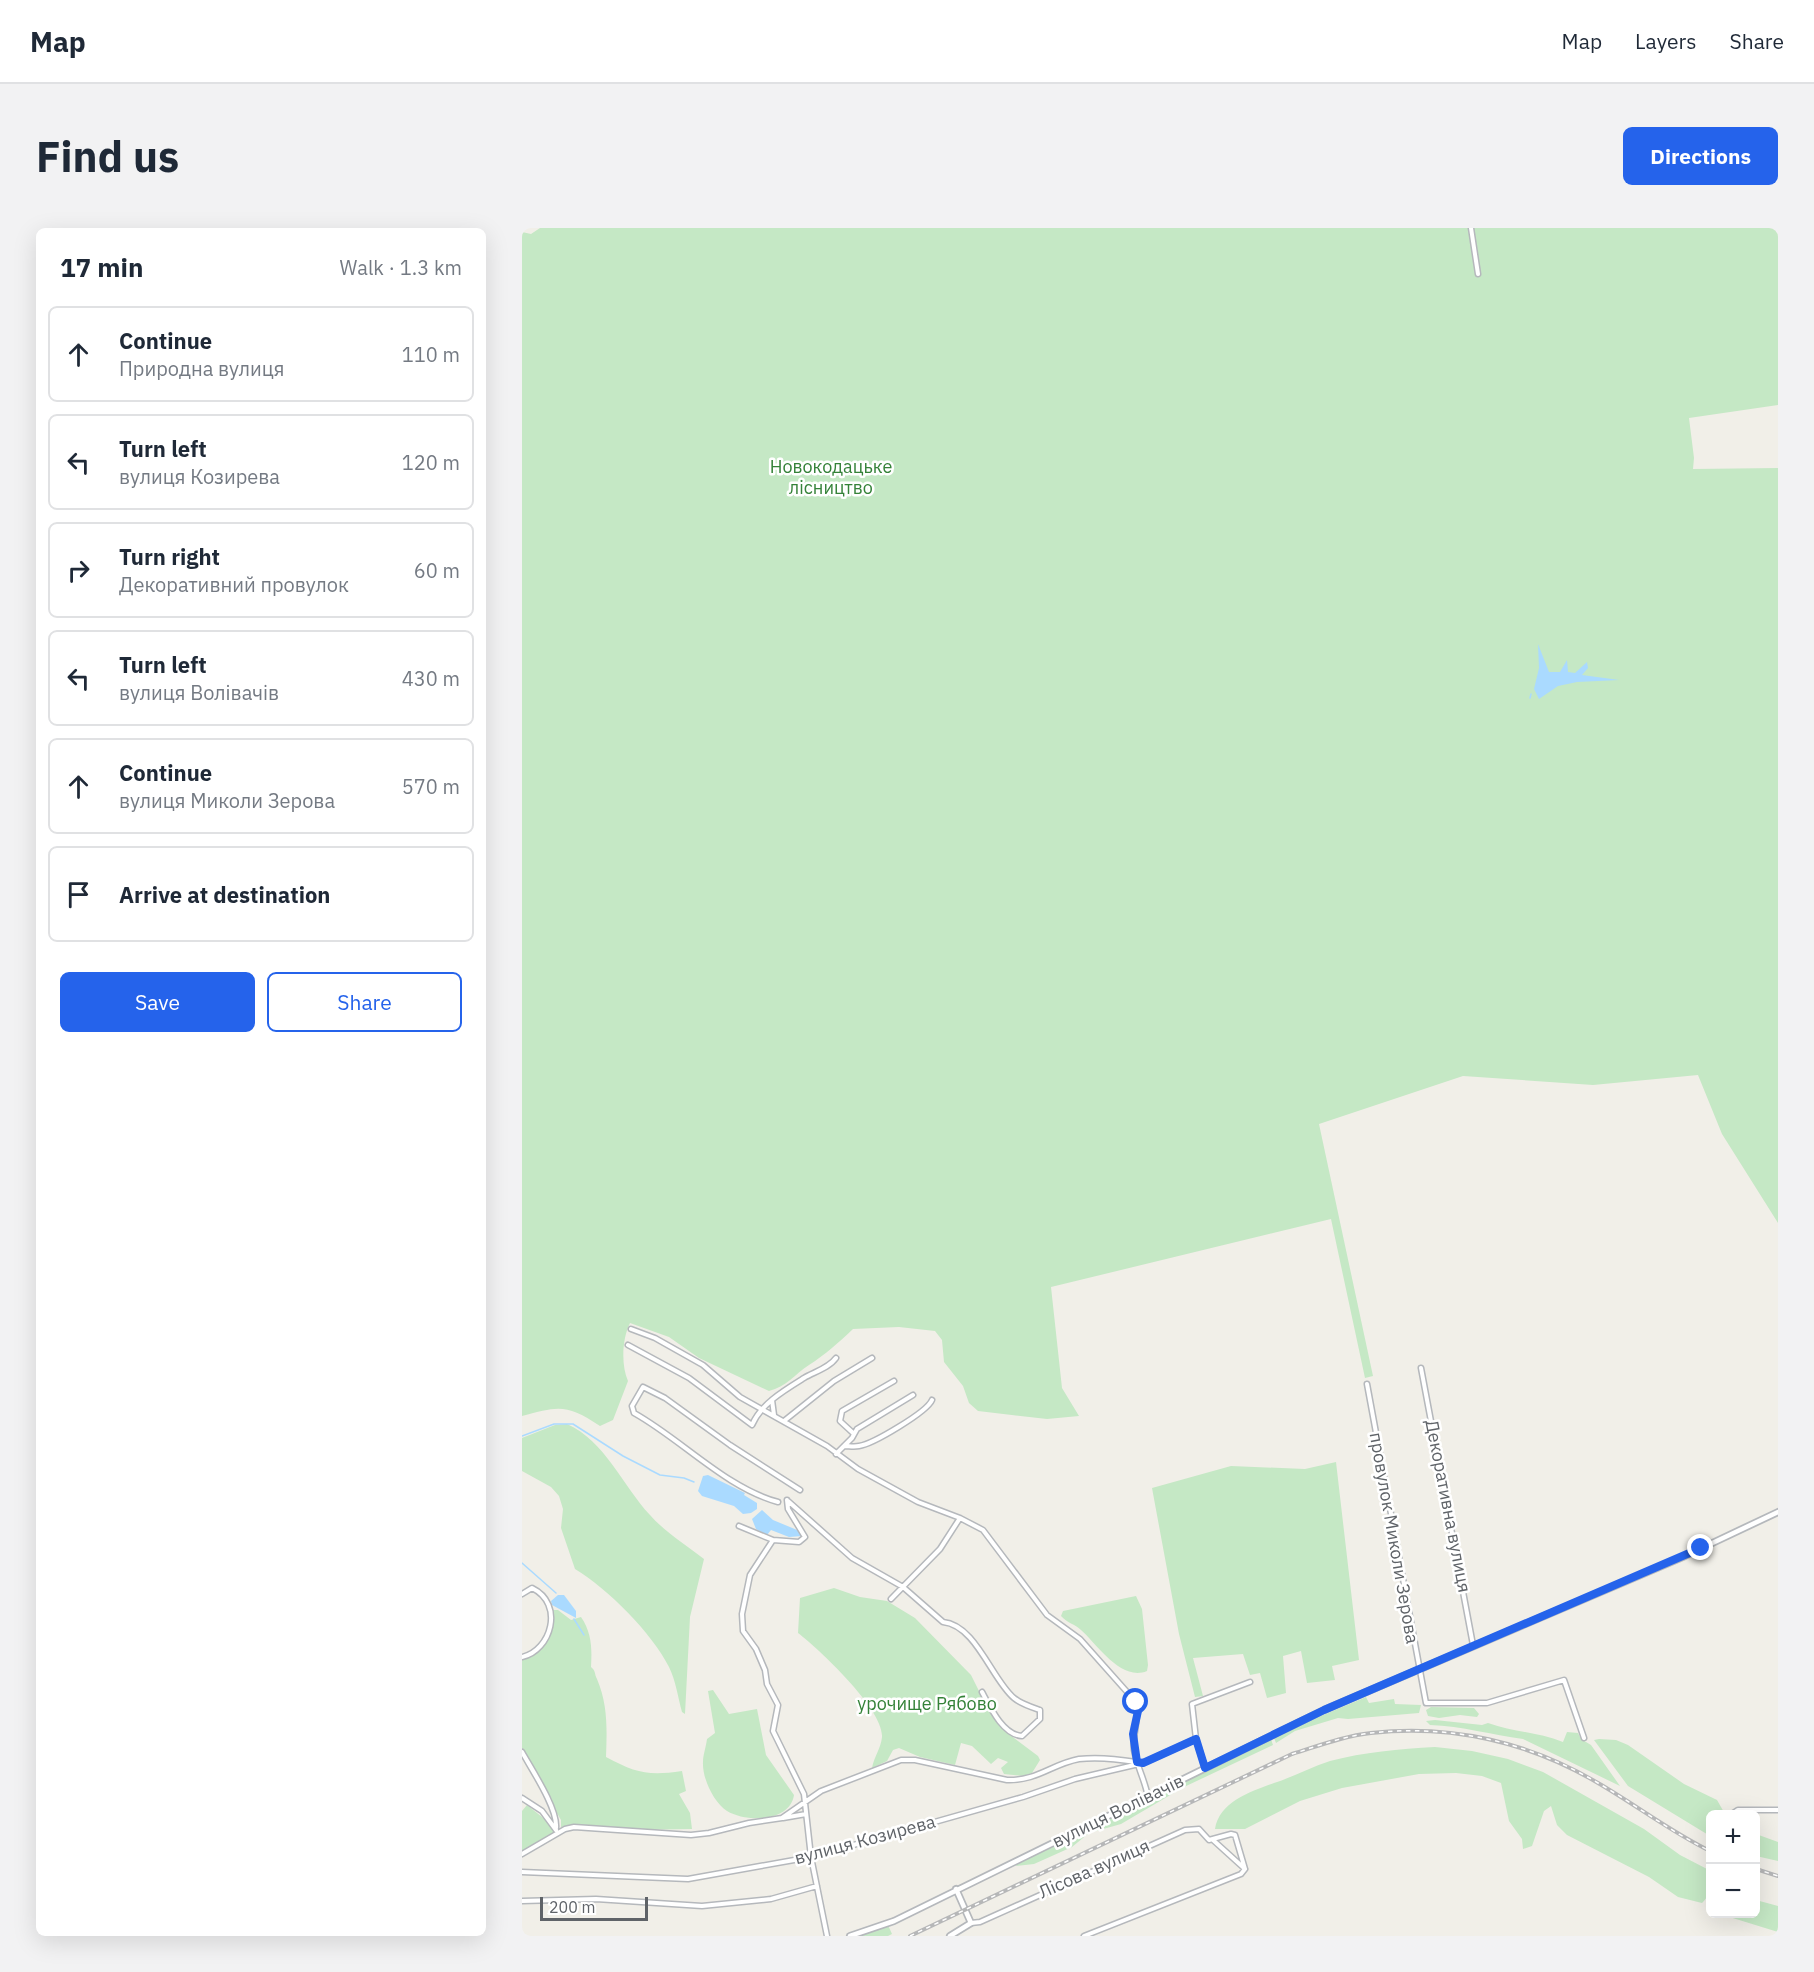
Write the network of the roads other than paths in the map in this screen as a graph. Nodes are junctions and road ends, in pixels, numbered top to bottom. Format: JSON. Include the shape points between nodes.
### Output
{"nodes":[{"id":1,"x":1471,"y":228,"type":"edge"},
{"id":2,"x":1478,"y":274,"type":"dead end"},
{"id":3,"x":631,"y":1329,"type":"dead end"},
{"id":4,"x":628,"y":1345,"type":"dead end"},
{"id":5,"x":836,"y":1358,"type":"dead end"},
{"id":6,"x":872,"y":1358,"type":"dead end"},
{"id":7,"x":1421,"y":1368,"type":"dead end"},
{"id":8,"x":894,"y":1381,"type":"dead end"},
{"id":9,"x":1367,"y":1384,"type":"dead end"},
{"id":10,"x":914,"y":1395,"type":"dead end"},
{"id":11,"x":772,"y":1399,"type":"junction"},
{"id":12,"x":932,"y":1400,"type":"dead end"},
{"id":13,"x":759,"y":1409,"type":"junction"},
{"id":14,"x":774,"y":1416,"type":"junction"},
{"id":15,"x":784,"y":1421,"type":"junction"},
{"id":16,"x":853,"y":1433,"type":"junction"},
{"id":17,"x":844,"y":1446,"type":"junction"},
{"id":18,"x":836,"y":1454,"type":"junction"},
{"id":19,"x":800,"y":1490,"type":"dead end"},
{"id":20,"x":778,"y":1503,"type":"dead end"},
{"id":21,"x":1778,"y":1512,"type":"edge"},
{"id":22,"x":960,"y":1518,"type":"junction"},
{"id":23,"x":738,"y":1526,"type":"dead end"},
{"id":24,"x":773,"y":1540,"type":"junction"},
{"id":25,"x":903,"y":1587,"type":"junction"},
{"id":26,"x":522,"y":1594,"type":"edge"},
{"id":27,"x":891,"y":1599,"type":"dead end"},
{"id":28,"x":1473,"y":1645,"type":"junction"},
{"id":29,"x":522,"y":1657,"type":"edge"},
{"id":30,"x":1418,"y":1669,"type":"junction"},
{"id":31,"x":1250,"y":1682,"type":"dead end"},
{"id":32,"x":982,"y":1692,"type":"dead end"},
{"id":33,"x":1584,"y":1738,"type":"dead end"},
{"id":34,"x":1196,"y":1739,"type":"junction"},
{"id":35,"x":522,"y":1752,"type":"edge"},
{"id":36,"x":1137,"y":1762,"type":"junction"},
{"id":37,"x":1205,"y":1768,"type":"junction"},
{"id":38,"x":1148,"y":1797,"type":"junction"},
{"id":39,"x":522,"y":1798,"type":"edge"},
{"id":40,"x":805,"y":1800,"type":"junction"},
{"id":41,"x":1778,"y":1810,"type":"edge"},
{"id":42,"x":1760,"y":1813,"type":"edge"},
{"id":43,"x":806,"y":1814,"type":"junction"},
{"id":44,"x":782,"y":1818,"type":"junction"},
{"id":45,"x":556,"y":1831,"type":"junction"},
{"id":46,"x":1213,"y":1840,"type":"junction"},
{"id":47,"x":522,"y":1854,"type":"edge"},
{"id":48,"x":811,"y":1857,"type":"junction"},
{"id":49,"x":1245,"y":1869,"type":"junction"},
{"id":50,"x":522,"y":1872,"type":"edge"},
{"id":51,"x":817,"y":1886,"type":"junction"},
{"id":52,"x":956,"y":1890,"type":"junction"},
{"id":53,"x":522,"y":1901,"type":"edge"},
{"id":54,"x":971,"y":1923,"type":"junction"},
{"id":55,"x":827,"y":1936,"type":"edge"},
{"id":56,"x":850,"y":1936,"type":"edge"},
{"id":57,"x":950,"y":1936,"type":"edge"},
{"id":58,"x":1084,"y":1936,"type":"edge"}],
"edges":[{"from":1,"to":2,"type":"street"},
{"from":3,"to":13,"type":"street","via":[[703,1365]]},
{"from":4,"to":13,"type":"street","via":[[689,1377],[752,1425]]},
{"from":5,"to":11,"type":"street"},
{"from":6,"to":15,"type":"street","via":[[834,1381]]},
{"from":7,"to":28,"type":"street","name":"Декоративна вулиця"},
{"from":8,"to":16,"type":"street","via":[[842,1412],[840,1421]]},
{"from":9,"to":30,"type":"street","name":"провулок Миколи Зерова"},
{"from":10,"to":16,"type":"street"},
{"from":11,"to":13,"type":"street"},
{"from":11,"to":14,"type":"street"},
{"from":12,"to":17,"type":"street","via":[[925,1410],[881,1437],[860,1446]]},
{"from":13,"to":14,"type":"street"},
{"from":14,"to":15,"type":"street"},
{"from":15,"to":18,"type":"street"},
{"from":16,"to":17,"type":"street"},
{"from":17,"to":18,"type":"street"},
{"from":18,"to":22,"type":"street","via":[[918,1502]]},
{"from":19,"to":20,"type":"street","via":[[643,1387],[632,1406],[634,1413],[714,1469]]},
{"from":21,"to":28,"type":"street","name":"вулиця Волівачів","via":[[1685,1556]]},
{"from":22,"to":25,"type":"street","via":[[940,1549]]},
{"from":22,"to":36,"type":"street","via":[[992,1539],[1047,1615],[1080,1639],[1130,1692],[1138,1711],[1133,1734]]},
{"from":23,"to":24,"type":"street"},
{"from":24,"to":25,"type":"street","via":[[799,1542],[805,1538],[787,1500],[857,1562]]},
{"from":24,"to":40,"type":"street","via":[[750,1575],[742,1614],[743,1631],[756,1649],[778,1705],[773,1731]]},
{"from":25,"to":27,"type":"street"},
{"from":25,"to":32,"type":"street","via":[[943,1622],[959,1628],[1013,1697],[1040,1710],[1040,1719],[1022,1736],[1016,1736],[1003,1725]]},
{"from":26,"to":29,"type":"street","via":[[532,1588],[537,1591],[553,1620],[549,1632]]},
{"from":28,"to":30,"type":"street","name":"вулиця Волівачів"},
{"from":30,"to":33,"type":"street","name":"провулок Миколи Зерова","via":[[1423,1699],[1430,1705],[1487,1703],[1564,1680]]},
{"from":30,"to":37,"type":"street","name":"вулиця Волівачів"},
{"from":31,"to":34,"type":"street","via":[[1192,1704]]},
{"from":34,"to":36,"type":"street","name":"вулиця Козирева","via":[[1143,1763]]},
{"from":34,"to":37,"type":"street"},
{"from":35,"to":45,"type":"street","via":[[557,1821]]},
{"from":36,"to":38,"type":"street"},
{"from":36,"to":40,"type":"street","via":[[1078,1760],[1020,1781],[901,1760]]},
{"from":36,"to":48,"type":"street","name":"вулиця Козирева"},
{"from":37,"to":38,"type":"street","name":"вулиця Волівачів"},
{"from":38,"to":52,"type":"street","name":"вулиця Волівачів"},
{"from":39,"to":45,"type":"street","via":[[542,1811]]},
{"from":40,"to":43,"type":"street"},
{"from":40,"to":44,"type":"street"},
{"from":41,"to":42,"type":"street"},
{"from":43,"to":44,"type":"street"},
{"from":43,"to":48,"type":"street"},
{"from":44,"to":45,"type":"street","via":[[691,1835],[574,1827]]},
{"from":45,"to":47,"type":"street"},
{"from":46,"to":49,"type":"street"},
{"from":46,"to":49,"type":"street","name":"Лісова вулиця","via":[[1231,1834],[1237,1839]]},
{"from":46,"to":54,"type":"street","name":"Лісова вулиця","via":[[1199,1829],[1185,1830]]},
{"from":48,"to":50,"type":"street","name":"вулиця Козирева","via":[[688,1879]]},
{"from":48,"to":51,"type":"street"},
{"from":49,"to":58,"type":"street","via":[[1241,1874]]},
{"from":51,"to":53,"type":"street","via":[[771,1899],[702,1906],[596,1899]]},
{"from":51,"to":55,"type":"street"},
{"from":52,"to":54,"type":"street"},
{"from":52,"to":56,"type":"street","name":"вулиця Волівачів","via":[[894,1921]]},
{"from":54,"to":57,"type":"street","name":"Лісова вулиця"}]}
